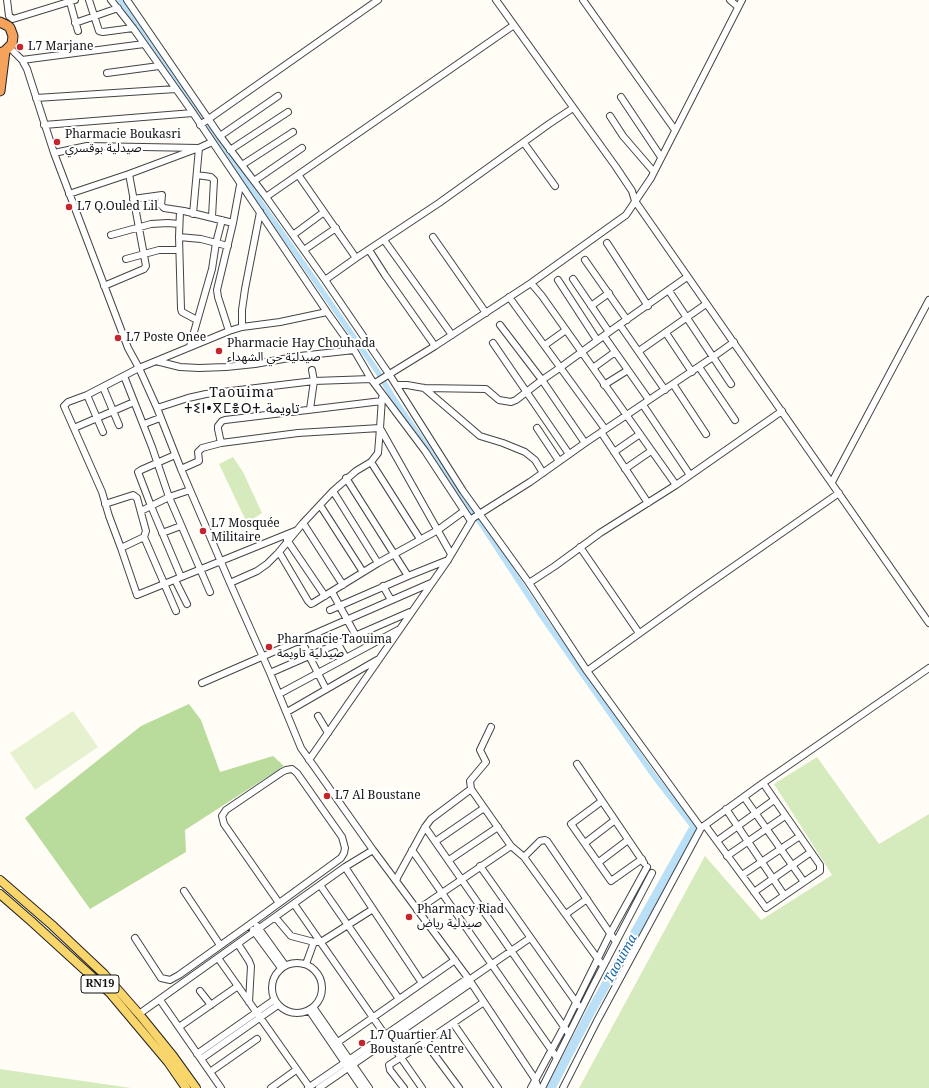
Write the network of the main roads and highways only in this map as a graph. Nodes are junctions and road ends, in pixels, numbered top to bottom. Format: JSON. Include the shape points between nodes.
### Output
{"nodes":[{"id":1,"x":1,"y":20,"type":"edge"},
{"id":2,"x":5,"y":50,"type":"edge"},
{"id":3,"x":0,"y":91,"type":"edge"},
{"id":4,"x":0,"y":880,"type":"edge"},
{"id":5,"x":0,"y":894,"type":"edge"},
{"id":6,"x":186,"y":1088,"type":"edge"},
{"id":7,"x":196,"y":1088,"type":"edge"}],
"edges":[{"from":1,"to":2,"type":"highway","via":[[10,28],[13,36],[12,44]]},
{"from":2,"to":3,"type":"highway"},
{"from":4,"to":7,"type":"main road","number":"RN19","via":[[104,974],[173,1056]]},
{"from":5,"to":6,"type":"main road","number":"RN19","via":[[110,993],[168,1062]]}]}
